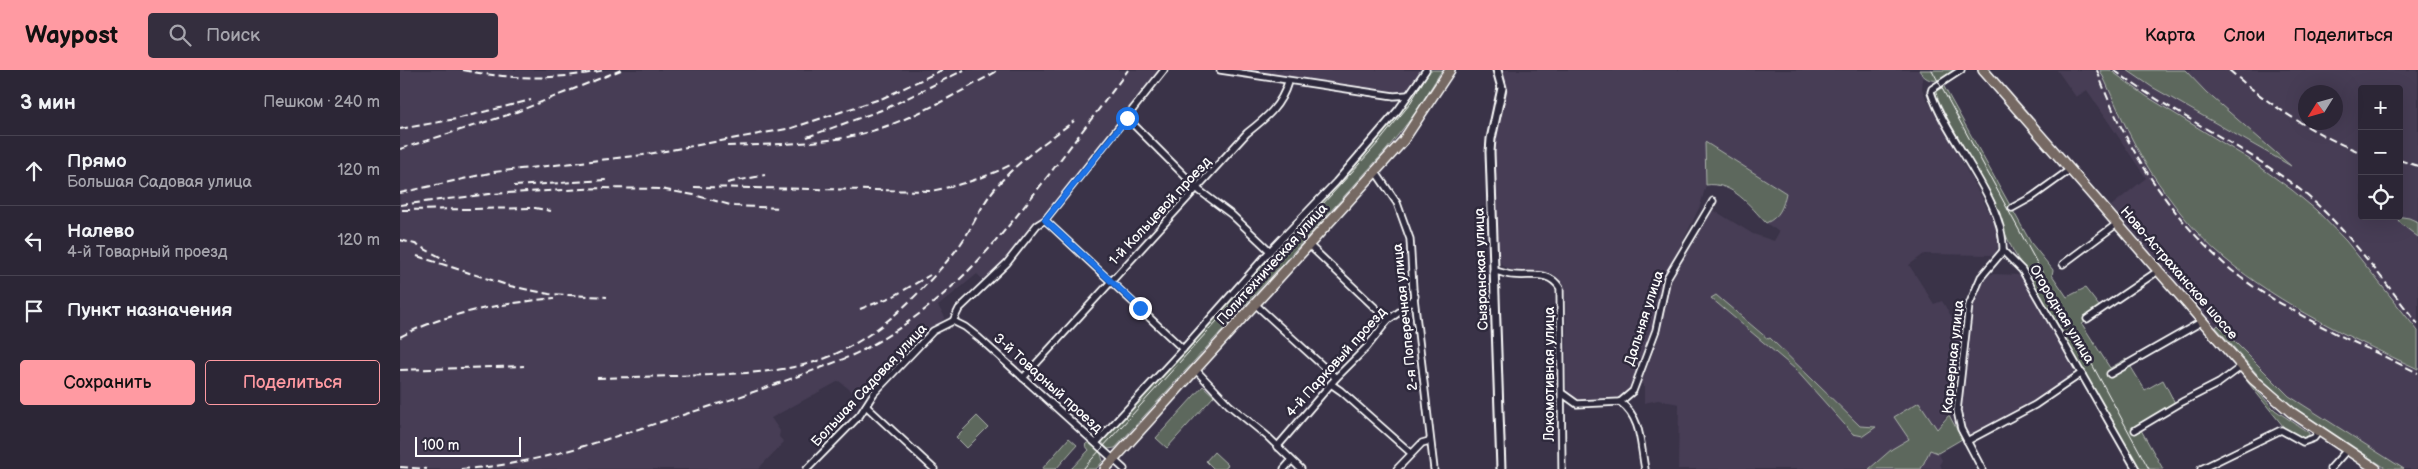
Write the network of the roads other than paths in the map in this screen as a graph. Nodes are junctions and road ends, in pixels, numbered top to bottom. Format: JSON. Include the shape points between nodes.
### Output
{"nodes":[{"id":1,"x":1164,"y":70,"type":"edge"},
{"id":2,"x":1220,"y":70,"type":"edge"},
{"id":3,"x":1426,"y":70,"type":"edge"},
{"id":4,"x":1450,"y":70,"type":"edge"},
{"id":5,"x":1497,"y":70,"type":"edge"},
{"id":6,"x":1961,"y":70,"type":"edge"},
{"id":7,"x":1982,"y":70,"type":"edge"},
{"id":8,"x":1288,"y":82,"type":"junction"},
{"id":9,"x":1408,"y":95,"type":"junction"},
{"id":10,"x":1127,"y":118,"type":"junction"},
{"id":11,"x":2071,"y":169,"type":"junction"},
{"id":12,"x":1375,"y":171,"type":"junction"},
{"id":13,"x":1197,"y":187,"type":"junction"},
{"id":14,"x":1713,"y":201,"type":"dead end"},
{"id":15,"x":2012,"y":208,"type":"dead end"},
{"id":16,"x":1045,"y":220,"type":"junction"},
{"id":17,"x":2118,"y":223,"type":"junction"},
{"id":18,"x":1309,"y":245,"type":"junction"},
{"id":19,"x":1270,"y":250,"type":"junction"},
{"id":20,"x":2003,"y":251,"type":"junction"},
{"id":21,"x":2063,"y":264,"type":"dead end"},
{"id":22,"x":1493,"y":271,"type":"junction"},
{"id":23,"x":2158,"y":271,"type":"junction"},
{"id":24,"x":1111,"y":282,"type":"junction"},
{"id":25,"x":1415,"y":296,"type":"junction"},
{"id":26,"x":1254,"y":304,"type":"junction"},
{"id":27,"x":2086,"y":319,"type":"dead end"},
{"id":28,"x":1388,"y":320,"type":"junction"},
{"id":29,"x":953,"y":321,"type":"junction"},
{"id":30,"x":2202,"y":321,"type":"junction"},
{"id":31,"x":1183,"y":349,"type":"junction"},
{"id":32,"x":2242,"y":366,"type":"junction"},
{"id":33,"x":1195,"y":369,"type":"junction"},
{"id":34,"x":2082,"y":373,"type":"junction"},
{"id":35,"x":2110,"y":374,"type":"dead end"},
{"id":36,"x":1024,"y":378,"type":"junction"},
{"id":37,"x":1336,"y":378,"type":"junction"},
{"id":38,"x":1331,"y":384,"type":"junction"},
{"id":39,"x":1563,"y":394,"type":"junction"},
{"id":40,"x":1620,"y":402,"type":"junction"},
{"id":41,"x":866,"y":406,"type":"junction"},
{"id":42,"x":2134,"y":430,"type":"dead end"},
{"id":43,"x":2319,"y":431,"type":"junction"},
{"id":44,"x":1429,"y":441,"type":"junction"},
{"id":45,"x":1967,"y":441,"type":"junction"},
{"id":46,"x":1096,"y":443,"type":"junction"},
{"id":47,"x":1278,"y":447,"type":"junction"},
{"id":48,"x":2346,"y":450,"type":"junction"},
{"id":49,"x":1411,"y":453,"type":"junction"},
{"id":50,"x":1114,"y":459,"type":"junction"},
{"id":51,"x":1291,"y":461,"type":"junction"},
{"id":52,"x":806,"y":469,"type":"edge"},
{"id":53,"x":934,"y":469,"type":"edge"},
{"id":54,"x":1105,"y":469,"type":"edge"},
{"id":55,"x":1124,"y":469,"type":"edge"},
{"id":56,"x":1284,"y":469,"type":"edge"},
{"id":57,"x":1301,"y":469,"type":"edge"},
{"id":58,"x":1397,"y":469,"type":"edge"},
{"id":59,"x":1434,"y":469,"type":"edge"},
{"id":60,"x":1501,"y":469,"type":"edge"},
{"id":61,"x":1562,"y":469,"type":"edge"},
{"id":62,"x":1645,"y":469,"type":"edge"},
{"id":63,"x":1982,"y":469,"type":"edge"},
{"id":64,"x":2136,"y":469,"type":"edge"},
{"id":65,"x":2201,"y":469,"type":"edge"},
{"id":66,"x":2330,"y":469,"type":"edge"},
{"id":67,"x":2376,"y":469,"type":"edge"}],
"edges":[{"from":1,"to":10,"type":"street","name":"Большая Садовая улица"},
{"from":2,"to":8,"type":"street"},
{"from":3,"to":9,"type":"street"},
{"from":4,"to":12,"type":"main road","name":"Политехническая улица","via":[[1403,141]]},
{"from":5,"to":22,"type":"street","name":"Сызранская улица","via":[[1502,88],[1490,139]]},
{"from":6,"to":20,"type":"street","via":[[1931,92],[1986,196],[2003,238]]},
{"from":7,"to":11,"type":"main road","name":"Ново-Астраханское шоссе"},
{"from":8,"to":9,"type":"street","via":[[1394,96]]},
{"from":8,"to":13,"type":"street","name":"1-й Кольцевой проезд","via":[[1282,99],[1270,115],[1247,134]]},
{"from":9,"to":19,"type":"street","via":[[1336,182]]},
{"from":10,"to":13,"type":"street"},
{"from":10,"to":16,"type":"street","name":"Большая Садовая улица"},
{"from":11,"to":15,"type":"street"},
{"from":11,"to":17,"type":"main road","name":"Ново-Астраханское шоссе"},
{"from":12,"to":18,"type":"main road","name":"Политехническая улица"},
{"from":12,"to":25,"type":"street","name":"2-я Поперечная улица","via":[[1397,203],[1406,223]]},
{"from":13,"to":19,"type":"street"},
{"from":13,"to":24,"type":"street","name":"1-й Кольцевой проезд"},
{"from":14,"to":40,"type":"street","name":"Дальняя улица","via":[[1668,278],[1656,330],[1633,391]]},
{"from":16,"to":24,"type":"street"},
{"from":16,"to":29,"type":"street","name":"Большая Садовая улица","via":[[1008,263],[959,310]]},
{"from":17,"to":21,"type":"street"},
{"from":17,"to":23,"type":"main road","name":"Ново-Астраханское шоссе"},
{"from":18,"to":26,"type":"main road","name":"Политехническая улица"},
{"from":18,"to":28,"type":"street"},
{"from":19,"to":31,"type":"street"},
{"from":20,"to":34,"type":"street","name":"Огородная улица","via":[[2022,270]]},
{"from":20,"to":45,"type":"street","name":"Карьерная улица","via":[[1981,277],[1969,305],[1958,411]]},
{"from":22,"to":39,"type":"street","name":"Локомотивная улица","via":[[1510,275],[1544,275],[1555,280],[1560,288]]},
{"from":22,"to":60,"type":"street","name":"Сызранская улица"},
{"from":23,"to":27,"type":"street"},
{"from":23,"to":30,"type":"main road","name":"Ново-Астраханское шоссе"},
{"from":24,"to":31,"type":"street"},
{"from":24,"to":36,"type":"street","name":"1-й Кольцевой проезд"},
{"from":25,"to":28,"type":"street","name":"4-й Парковый проезд"},
{"from":25,"to":44,"type":"street","name":"2-я Поперечная улица"},
{"from":26,"to":33,"type":"main road","name":"Политехническая улица"},
{"from":26,"to":37,"type":"street"},
{"from":28,"to":37,"type":"street","name":"4-й Парковый проезд"},
{"from":29,"to":36,"type":"street","name":"3-й Товарный проезд","via":[[979,338]]},
{"from":29,"to":41,"type":"street","name":"Большая Садовая улица","via":[[933,331],[874,393]]},
{"from":30,"to":32,"type":"main road","name":"Ново-Астраханское шоссе"},
{"from":30,"to":35,"type":"street"},
{"from":31,"to":46,"type":"street"},
{"from":32,"to":42,"type":"street","via":[[2219,383]]},
{"from":32,"to":43,"type":"main road","name":"Ново-Астраханское шоссе","via":[[2278,402]]},
{"from":33,"to":47,"type":"street"},
{"from":33,"to":50,"type":"main road","name":"Политехническая улица"},
{"from":34,"to":45,"type":"street","via":[[2035,405]]},
{"from":34,"to":64,"type":"street","name":"Огородная улица"},
{"from":36,"to":46,"type":"street","name":"3-й Товарный проезд"},
{"from":37,"to":38,"type":"street","name":"4-й Парковый проезд"},
{"from":38,"to":47,"type":"street","name":"4-й Парковый проезд"},
{"from":38,"to":49,"type":"street"},
{"from":39,"to":40,"type":"street","via":[[1577,404]]},
{"from":39,"to":61,"type":"street","name":"Локомотивная улица"},
{"from":40,"to":62,"type":"street","via":[[1630,409],[1637,421]]},
{"from":41,"to":52,"type":"street","name":"Большая Садовая улица"},
{"from":41,"to":53,"type":"street"},
{"from":43,"to":48,"type":"main road","name":"Ново-Астраханское шоссе"},
{"from":43,"to":65,"type":"street","via":[[2314,438],[2303,442],[2282,430]]},
{"from":44,"to":49,"type":"street"},
{"from":44,"to":59,"type":"street","name":"2-я Поперечная улица"},
{"from":45,"to":63,"type":"street","name":"Карьерная улица"},
{"from":46,"to":50,"type":"street","name":"3-й Товарный проезд"},
{"from":47,"to":51,"type":"street"},
{"from":48,"to":66,"type":"street"},
{"from":48,"to":67,"type":"main road","name":"Ново-Астраханское шоссе"},
{"from":49,"to":58,"type":"street"},
{"from":50,"to":54,"type":"main road","name":"Политехническая улица"},
{"from":50,"to":55,"type":"street","name":"3-й Товарный проезд"},
{"from":51,"to":56,"type":"street"},
{"from":51,"to":57,"type":"street"}]}
